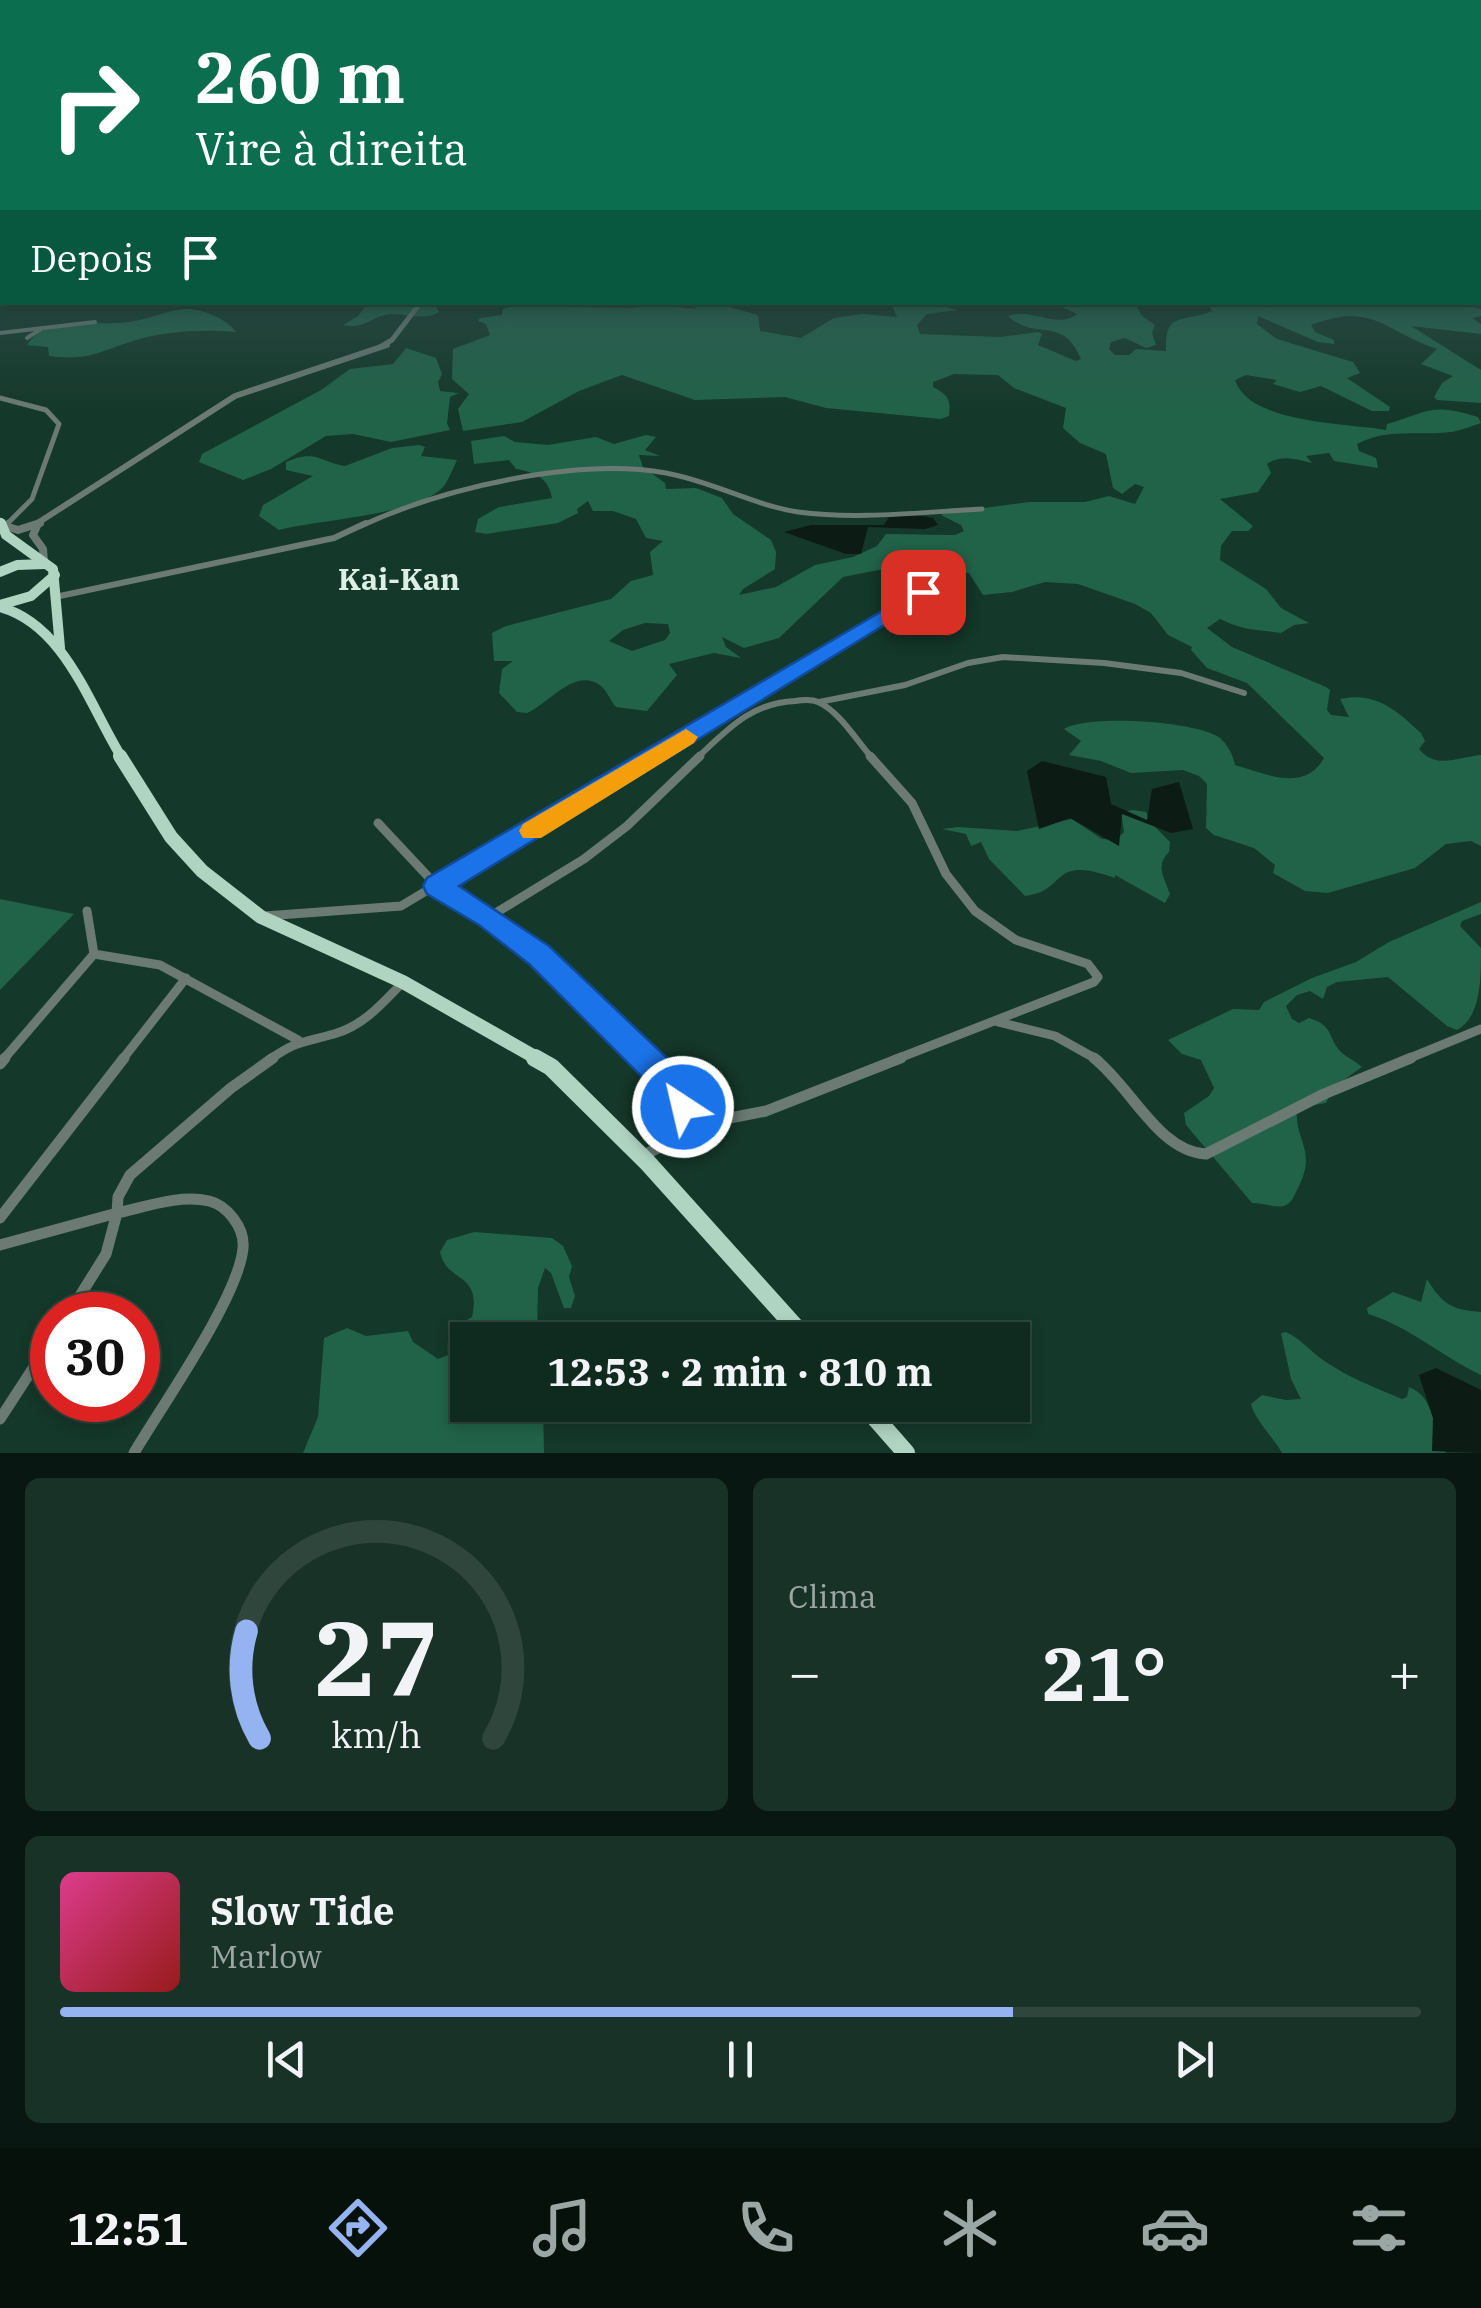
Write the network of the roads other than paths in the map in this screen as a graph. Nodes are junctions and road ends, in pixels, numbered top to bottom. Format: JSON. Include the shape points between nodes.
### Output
{"nodes":[{"id":1,"x":417,"y":305,"type":"edge"},
{"id":2,"x":95,"y":322,"type":"dead end"},
{"id":3,"x":40,"y":329,"type":"junction"},
{"id":4,"x":0,"y":333,"type":"edge"},
{"id":5,"x":27,"y":338,"type":"dead end"},
{"id":6,"x":0,"y":398,"type":"edge"},
{"id":7,"x":982,"y":508,"type":"dead end"},
{"id":8,"x":2,"y":524,"type":"edge"},
{"id":9,"x":39,"y":524,"type":"junction"},
{"id":10,"x":18,"y":530,"type":"junction"},
{"id":11,"x":40,"y":545,"type":"junction"},
{"id":12,"x":49,"y":567,"type":"junction"},
{"id":13,"x":0,"y":572,"type":"edge"},
{"id":14,"x":923,"y":592,"type":"dead end"},
{"id":15,"x":55,"y":597,"type":"junction"},
{"id":16,"x":0,"y":606,"type":"edge"},
{"id":17,"x":61,"y":652,"type":"junction"},
{"id":18,"x":1244,"y":693,"type":"dead end"},
{"id":19,"x":818,"y":702,"type":"junction"},
{"id":20,"x":378,"y":823,"type":"dead end"},
{"id":21,"x":436,"y":886,"type":"junction"},
{"id":22,"x":87,"y":912,"type":"dead end"},
{"id":23,"x":261,"y":916,"type":"junction"},
{"id":24,"x":488,"y":917,"type":"junction"},
{"id":25,"x":94,"y":954,"type":"junction"},
{"id":26,"x":186,"y":978,"type":"junction"},
{"id":27,"x":403,"y":982,"type":"junction"},
{"id":28,"x":998,"y":1022,"type":"junction"},
{"id":29,"x":1481,"y":1029,"type":"edge"},
{"id":30,"x":298,"y":1040,"type":"junction"},
{"id":31,"x":0,"y":1064,"type":"edge"},
{"id":32,"x":683,"y":1107,"type":"junction"},
{"id":33,"x":642,"y":1156,"type":"junction"},
{"id":34,"x":117,"y":1212,"type":"junction"},
{"id":35,"x":0,"y":1218,"type":"edge"},
{"id":36,"x":0,"y":1246,"type":"edge"},
{"id":37,"x":84,"y":1292,"type":"edge"},
{"id":38,"x":791,"y":1322,"type":"edge"},
{"id":39,"x":30,"y":1373,"type":"edge"},
{"id":40,"x":0,"y":1419,"type":"edge"},
{"id":41,"x":879,"y":1422,"type":"edge"},
{"id":42,"x":134,"y":1453,"type":"edge"},
{"id":43,"x":906,"y":1453,"type":"edge"}],
"edges":[{"from":1,"to":9,"type":"street","via":[[387,346],[235,396]]},
{"from":2,"to":3,"type":"street"},
{"from":3,"to":4,"type":"street"},
{"from":3,"to":5,"type":"street"},
{"from":6,"to":8,"type":"street","via":[[46,410],[59,424],[32,499]]},
{"from":7,"to":15,"type":"street","via":[[802,512],[666,473],[576,470],[408,504],[334,538]]},
{"from":8,"to":10,"type":"street"},
{"from":8,"to":12,"type":"highway"},
{"from":9,"to":10,"type":"street"},
{"from":9,"to":11,"type":"street","via":[[33,533]]},
{"from":10,"to":11,"type":"street"},
{"from":11,"to":12,"type":"street"},
{"from":12,"to":13,"type":"highway","via":[[28,564]]},
{"from":12,"to":15,"type":"highway"},
{"from":12,"to":16,"type":"highway","via":[[31,596]]},
{"from":14,"to":21,"type":"street"},
{"from":15,"to":17,"type":"highway"},
{"from":16,"to":17,"type":"highway","via":[[39,624]]},
{"from":17,"to":23,"type":"highway","via":[[171,837],[202,871]]},
{"from":18,"to":19,"type":"street","via":[[1181,674],[1002,657]]},
{"from":19,"to":24,"type":"street","via":[[770,702],[738,719],[627,826]]},
{"from":19,"to":28,"type":"street","via":[[912,803],[946,874],[975,911],[1016,940],[1095,972],[1094,982]]},
{"from":20,"to":21,"type":"street"},
{"from":21,"to":23,"type":"street","via":[[390,909]]},
{"from":21,"to":24,"type":"street"},
{"from":22,"to":25,"type":"street"},
{"from":23,"to":27,"type":"highway"},
{"from":24,"to":32,"type":"street","via":[[591,1002],[672,1085]]},
{"from":25,"to":26,"type":"street","via":[[160,965]]},
{"from":25,"to":31,"type":"street"},
{"from":26,"to":30,"type":"street"},
{"from":26,"to":35,"type":"street"},
{"from":27,"to":30,"type":"street","via":[[356,1024]]},
{"from":27,"to":33,"type":"highway","via":[[550,1067]]},
{"from":28,"to":29,"type":"street","via":[[1072,1044],[1120,1080],[1163,1136],[1189,1154],[1206,1154],[1324,1094]]},
{"from":28,"to":32,"type":"street","via":[[766,1111],[730,1118],[696,1100]]},
{"from":30,"to":34,"type":"street","via":[[147,1157],[130,1175]]},
{"from":32,"to":33,"type":"street","via":[[681,1132]]},
{"from":33,"to":38,"type":"highway"},
{"from":34,"to":36,"type":"street"},
{"from":34,"to":37,"type":"street","via":[[110,1254]]},
{"from":34,"to":42,"type":"street","via":[[215,1202],[238,1226],[243,1244],[233,1280]]},
{"from":39,"to":40,"type":"street"},
{"from":41,"to":43,"type":"highway"}]}
